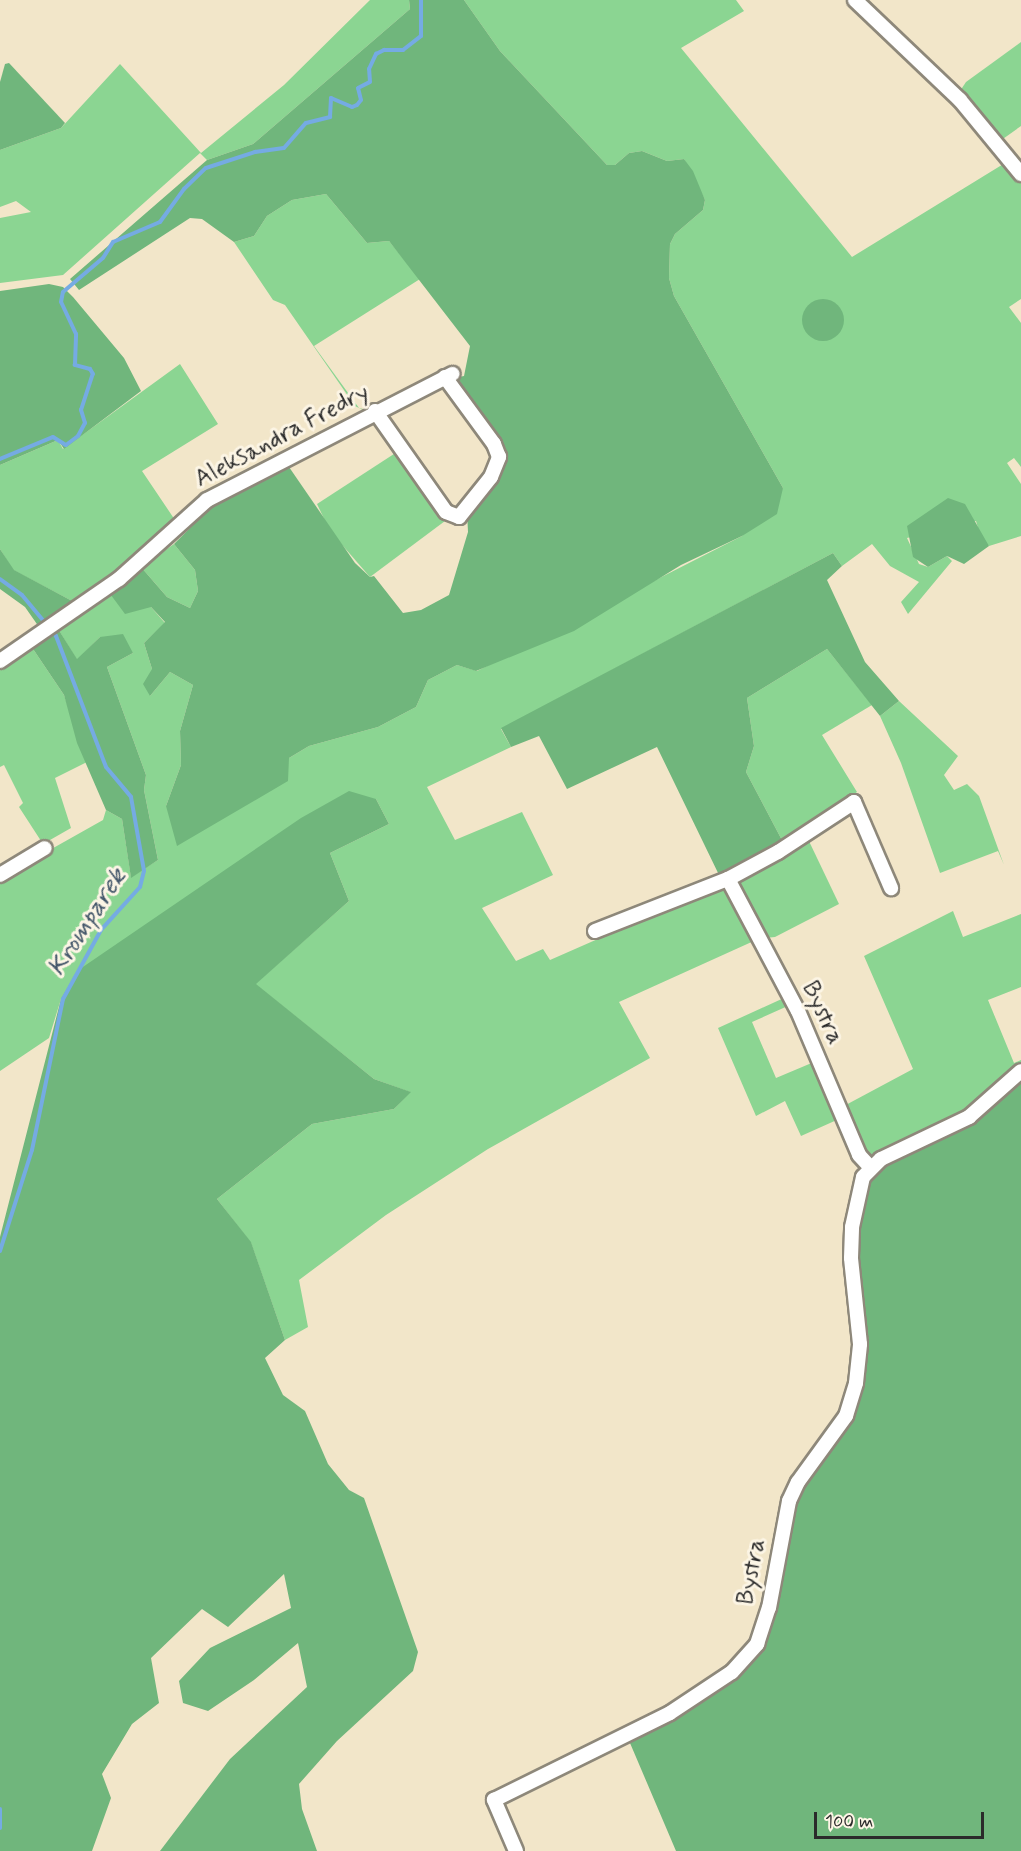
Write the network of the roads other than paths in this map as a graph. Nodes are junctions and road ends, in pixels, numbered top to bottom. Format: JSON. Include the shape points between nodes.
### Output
{"nodes":[{"id":1,"x":855,"y":0,"type":"edge"},
{"id":2,"x":1021,"y":174,"type":"edge"},
{"id":3,"x":375,"y":411,"type":"junction"},
{"id":4,"x":0,"y":661,"type":"edge"},
{"id":5,"x":45,"y":848,"type":"dead end"},
{"id":6,"x":0,"y":875,"type":"edge"},
{"id":7,"x":728,"y":879,"type":"junction"},
{"id":8,"x":891,"y":888,"type":"dead end"},
{"id":9,"x":595,"y":931,"type":"dead end"},
{"id":10,"x":1021,"y":1071,"type":"edge"},
{"id":11,"x":870,"y":1167,"type":"junction"},
{"id":12,"x":516,"y":1851,"type":"edge"}],
"edges":[{"from":1,"to":2,"type":"street","via":[[952,92]]},
{"from":3,"to":3,"type":"street","name":"Aleksandra Fredry","via":[[446,512],[459,517],[491,477],[499,457],[449,376]]},
{"from":3,"to":4,"type":"street","name":"Aleksandra Fredry","via":[[207,500],[119,579]]},
{"from":5,"to":6,"type":"street"},
{"from":7,"to":8,"type":"street","via":[[854,802]]},
{"from":7,"to":9,"type":"street"},
{"from":7,"to":11,"type":"street","name":"Bystra","via":[[798,1011],[859,1155]]},
{"from":10,"to":11,"type":"street","via":[[969,1117]]},
{"from":11,"to":12,"type":"street","name":"Bystra","via":[[860,1183],[852,1227],[852,1286],[860,1344],[854,1391],[846,1416],[798,1482],[789,1501],[769,1608],[757,1644],[732,1672],[670,1713],[494,1800]]}]}
